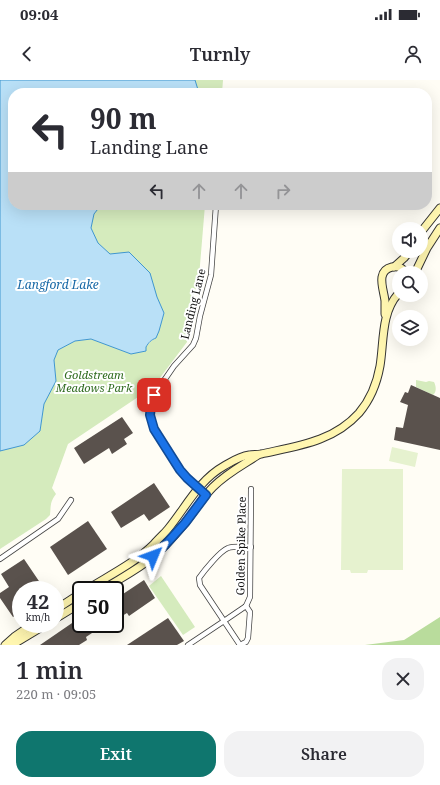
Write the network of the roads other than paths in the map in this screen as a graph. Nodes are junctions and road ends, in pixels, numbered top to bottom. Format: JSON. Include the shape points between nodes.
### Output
{"nodes":[{"id":1,"x":440,"y":208,"type":"edge"},
{"id":2,"x":216,"y":210,"type":"edge"},
{"id":3,"x":428,"y":223,"type":"edge"},
{"id":4,"x":440,"y":228,"type":"edge"},
{"id":5,"x":404,"y":258,"type":"edge"},
{"id":6,"x":395,"y":266,"type":"edge"},
{"id":7,"x":418,"y":266,"type":"edge"},
{"id":8,"x":392,"y":267,"type":"edge"},
{"id":9,"x":383,"y":288,"type":"junction"},
{"id":10,"x":392,"y":294,"type":"edge"},
{"id":11,"x":392,"y":302,"type":"edge"},
{"id":12,"x":386,"y":320,"type":"junction"},
{"id":13,"x":258,"y":455,"type":"junction"},
{"id":14,"x":198,"y":488,"type":"junction"},
{"id":15,"x":251,"y":489,"type":"dead end"},
{"id":16,"x":206,"y":495,"type":"junction"},
{"id":17,"x":71,"y":500,"type":"dead end"},
{"id":18,"x":251,"y":547,"type":"junction"},
{"id":19,"x":0,"y":558,"type":"edge"},
{"id":20,"x":100,"y":581,"type":"edge"},
{"id":21,"x":117,"y":581,"type":"edge"},
{"id":22,"x":246,"y":606,"type":"junction"},
{"id":23,"x":224,"y":621,"type":"junction"},
{"id":24,"x":20,"y":633,"type":"edge"},
{"id":25,"x":32,"y":633,"type":"edge"},
{"id":26,"x":0,"y":642,"type":"edge"},
{"id":27,"x":2,"y":645,"type":"edge"},
{"id":28,"x":5,"y":645,"type":"edge"},
{"id":29,"x":9,"y":645,"type":"edge"},
{"id":30,"x":188,"y":645,"type":"edge"},
{"id":31,"x":240,"y":645,"type":"edge"}],
"edges":[{"from":1,"to":3,"type":"main road"},
{"from":2,"to":14,"type":"street","name":"Landing Lane","via":[[211,275],[196,338],[154,395],[150,415],[154,429],[180,470]]},
{"from":4,"to":7,"type":"main road"},
{"from":5,"to":6,"type":"main road"},
{"from":8,"to":9,"type":"main road","via":[[384,272],[381,282]]},
{"from":9,"to":10,"type":"main road"},
{"from":9,"to":12,"type":"main road"},
{"from":11,"to":12,"type":"main road"},
{"from":12,"to":13,"type":"main road","via":[[377,380],[360,412],[342,428],[325,438]]},
{"from":13,"to":14,"type":"main road","via":[[248,455],[222,467]]},
{"from":13,"to":16,"type":"main road","via":[[232,471]]},
{"from":14,"to":16,"type":"street","name":"Landing Lane"},
{"from":14,"to":20,"type":"main road","via":[[153,545]]},
{"from":15,"to":18,"type":"street","name":"Golden Spike Place"},
{"from":16,"to":21,"type":"main road","via":[[166,544],[136,569]]},
{"from":17,"to":19,"type":"street","via":[[58,519]]},
{"from":18,"to":22,"type":"street","name":"Golden Spike Place","via":[[250,597]]},
{"from":18,"to":23,"type":"street","via":[[228,548],[221,552],[198,578]]},
{"from":22,"to":23,"type":"street"},
{"from":22,"to":31,"type":"street","name":"Golden Spike Place","via":[[250,612],[248,638]]},
{"from":23,"to":30,"type":"street"},
{"from":23,"to":31,"type":"street"},
{"from":24,"to":28,"type":"main road"},
{"from":25,"to":29,"type":"main road"},
{"from":26,"to":27,"type":"street"}]}
